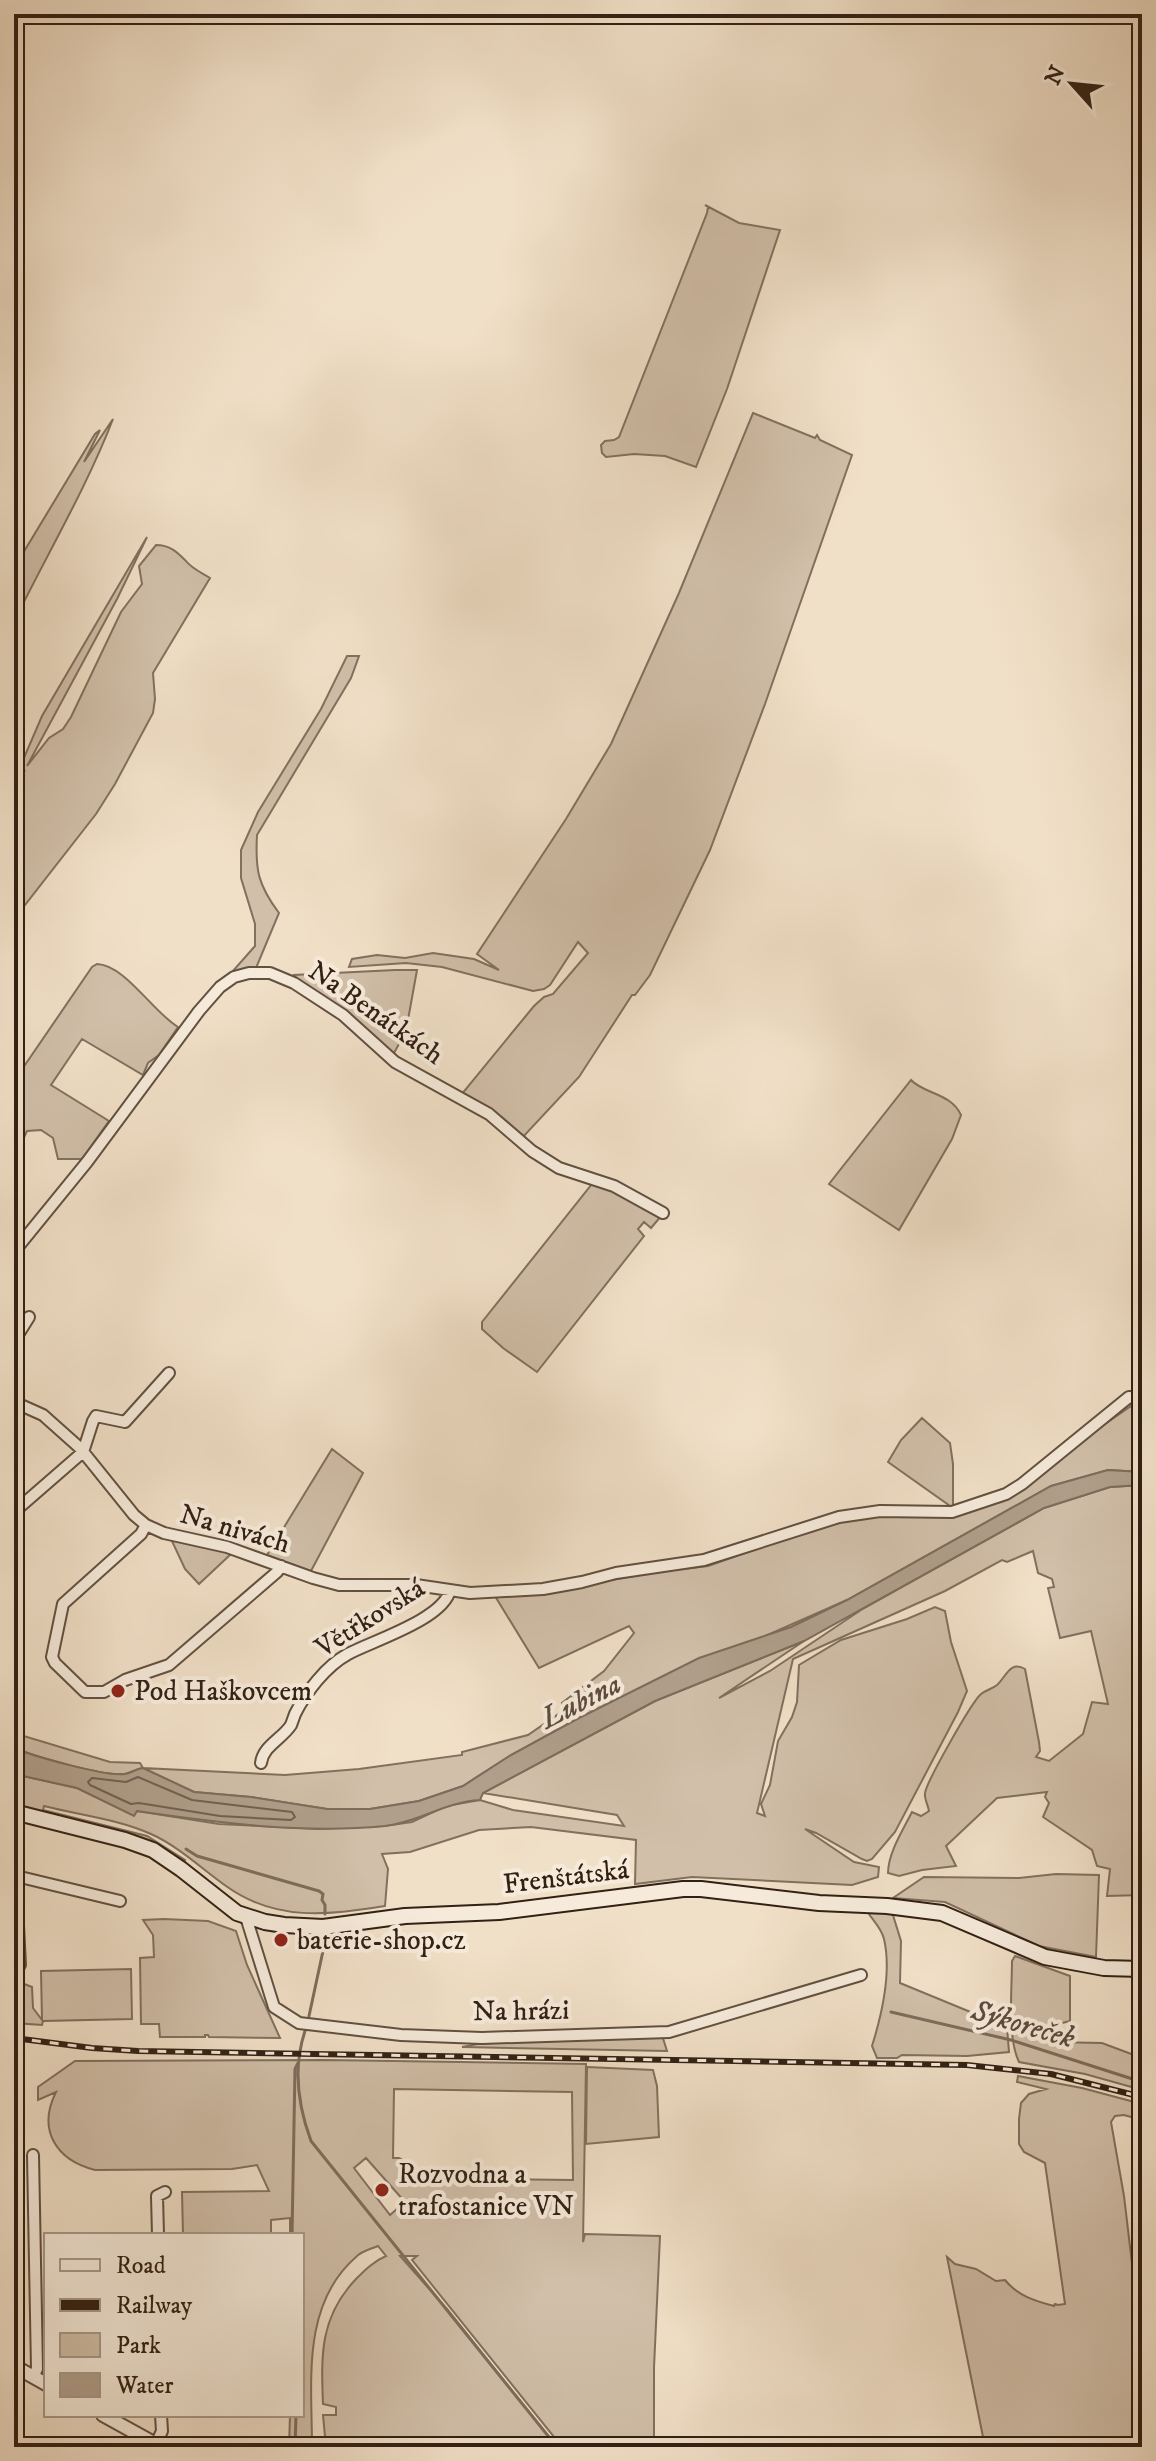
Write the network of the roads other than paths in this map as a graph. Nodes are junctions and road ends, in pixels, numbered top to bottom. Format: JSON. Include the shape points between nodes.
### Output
{"nodes":[{"id":1,"x":14,"y":763,"type":"edge"},
{"id":2,"x":14,"y":772,"type":"edge"},
{"id":3,"x":663,"y":1213,"type":"dead end"},
{"id":4,"x":14,"y":1249,"type":"edge"},
{"id":5,"x":29,"y":1317,"type":"dead end"},
{"id":6,"x":14,"y":1341,"type":"edge"},
{"id":7,"x":169,"y":1373,"type":"dead end"},
{"id":8,"x":1142,"y":1399,"type":"edge"},
{"id":9,"x":14,"y":1402,"type":"edge"},
{"id":10,"x":83,"y":1452,"type":"junction"},
{"id":11,"x":14,"y":1512,"type":"edge"},
{"id":12,"x":146,"y":1525,"type":"junction"},
{"id":13,"x":281,"y":1566,"type":"junction"},
{"id":14,"x":450,"y":1590,"type":"junction"},
{"id":15,"x":261,"y":1763,"type":"dead end"},
{"id":16,"x":14,"y":1812,"type":"edge"},
{"id":17,"x":14,"y":1846,"type":"edge"},
{"id":18,"x":16,"y":1876,"type":"junction"},
{"id":19,"x":120,"y":1901,"type":"dead end"},
{"id":20,"x":246,"y":1917,"type":"junction"},
{"id":21,"x":20,"y":1965,"type":"dead end"},
{"id":22,"x":1142,"y":1969,"type":"edge"},
{"id":23,"x":861,"y":1975,"type":"dead end"},
{"id":24,"x":33,"y":2155,"type":"dead end"},
{"id":25,"x":165,"y":2192,"type":"dead end"},
{"id":26,"x":158,"y":2233,"type":"edge"},
{"id":27,"x":14,"y":2366,"type":"edge"},
{"id":28,"x":33,"y":2377,"type":"junction"},
{"id":29,"x":44,"y":2383,"type":"edge"},
{"id":30,"x":107,"y":2417,"type":"edge"},
{"id":31,"x":161,"y":2417,"type":"edge"},
{"id":32,"x":158,"y":2445,"type":"edge"}],
"edges":[{"from":1,"to":2,"type":"street"},
{"from":3,"to":4,"type":"street","name":"Na Benátkách","via":[[614,1186],[559,1168],[489,1114],[395,1062],[343,1015],[294,983],[270,973],[249,973],[220,987],[199,1011],[87,1162]]},
{"from":5,"to":6,"type":"street"},
{"from":7,"to":10,"type":"street","via":[[125,1422],[96,1416]]},
{"from":8,"to":14,"type":"street","name":"Na nivách","via":[[1129,1397],[1006,1494],[952,1512],[880,1511],[839,1517],[704,1560],[543,1589]]},
{"from":9,"to":10,"type":"street","name":"Na nivách","via":[[43,1415]]},
{"from":10,"to":11,"type":"street"},
{"from":10,"to":12,"type":"street","name":"Na nivách"},
{"from":12,"to":13,"type":"street","name":"Na nivách"},
{"from":12,"to":13,"type":"street","via":[[63,1604],[52,1657],[85,1692],[104,1692],[169,1665]]},
{"from":13,"to":14,"type":"street","name":"Na nivách","via":[[339,1585]]},
{"from":14,"to":15,"type":"street","name":"Větřkovská","via":[[433,1611],[407,1628],[347,1654],[331,1667]]},
{"from":16,"to":20,"type":"main road","name":"Frenštátská","via":[[153,1850]]},
{"from":17,"to":18,"type":"street"},
{"from":18,"to":19,"type":"street"},
{"from":18,"to":21,"type":"street"},
{"from":20,"to":22,"type":"main road","name":"Frenštátská","via":[[326,1927],[711,1889],[951,1915],[1055,1960]]},
{"from":20,"to":23,"type":"street","name":"Na hrázi","via":[[274,2007],[299,2023],[401,2035],[669,2032]]},
{"from":24,"to":28,"type":"street"},
{"from":25,"to":26,"type":"street","via":[[157,2196]]},
{"from":27,"to":28,"type":"street"},
{"from":28,"to":29,"type":"street"},
{"from":30,"to":32,"type":"street"},
{"from":31,"to":32,"type":"street"}]}
